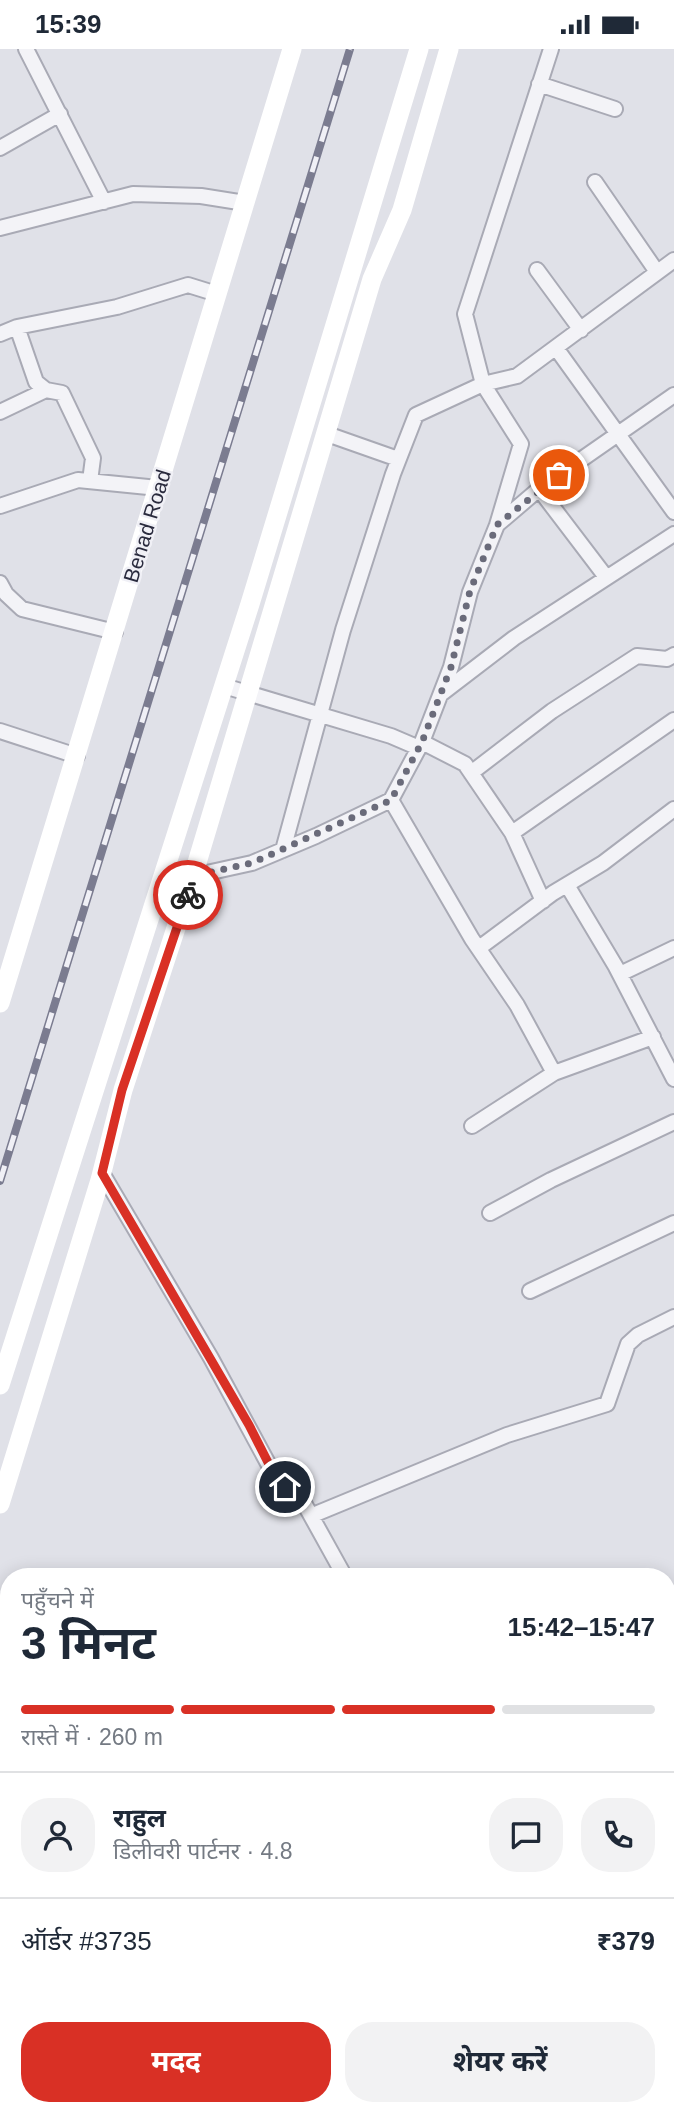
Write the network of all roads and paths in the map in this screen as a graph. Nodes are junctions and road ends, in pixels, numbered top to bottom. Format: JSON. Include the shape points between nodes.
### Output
{"nodes":[{"id":1,"x":26,"y":49,"type":"edge"},
{"id":2,"x":292,"y":49,"type":"edge"},
{"id":3,"x":419,"y":49,"type":"edge"},
{"id":4,"x":449,"y":49,"type":"edge"},
{"id":5,"x":551,"y":49,"type":"edge"},
{"id":6,"x":539,"y":84,"type":"junction"},
{"id":7,"x":615,"y":109,"type":"dead end"},
{"id":8,"x":60,"y":114,"type":"junction"},
{"id":9,"x":0,"y":148,"type":"edge"},
{"id":10,"x":595,"y":182,"type":"dead end"},
{"id":11,"x":104,"y":202,"type":"junction"},
{"id":12,"x":245,"y":203,"type":"junction"},
{"id":13,"x":0,"y":228,"type":"edge"},
{"id":14,"x":674,"y":260,"type":"edge"},
{"id":15,"x":537,"y":270,"type":"dead end"},
{"id":16,"x":657,"y":272,"type":"junction"},
{"id":17,"x":217,"y":294,"type":"junction"},
{"id":18,"x":17,"y":327,"type":"junction"},
{"id":19,"x":581,"y":330,"type":"junction"},
{"id":20,"x":0,"y":334,"type":"edge"},
{"id":21,"x":556,"y":348,"type":"junction"},
{"id":22,"x":483,"y":384,"type":"junction"},
{"id":23,"x":46,"y":390,"type":"junction"},
{"id":24,"x":674,"y":395,"type":"edge"},
{"id":25,"x":0,"y":412,"type":"edge"},
{"id":26,"x":327,"y":434,"type":"junction"},
{"id":27,"x":620,"y":434,"type":"junction"},
{"id":28,"x":398,"y":459,"type":"junction"},
{"id":29,"x":90,"y":481,"type":"junction"},
{"id":30,"x":158,"y":488,"type":"junction"},
{"id":31,"x":540,"y":489,"type":"junction"},
{"id":32,"x":0,"y":506,"type":"edge"},
{"id":33,"x":674,"y":512,"type":"edge"},
{"id":34,"x":497,"y":525,"type":"junction"},
{"id":35,"x":674,"y":534,"type":"edge"},
{"id":36,"x":606,"y":577,"type":"junction"},
{"id":37,"x":2,"y":591,"type":"edge"},
{"id":38,"x":115,"y":632,"type":"junction"},
{"id":39,"x":674,"y":655,"type":"edge"},
{"id":40,"x":223,"y":686,"type":"junction"},
{"id":41,"x":247,"y":694,"type":"junction"},
{"id":42,"x":440,"y":694,"type":"junction"},
{"id":43,"x":321,"y":715,"type":"junction"},
{"id":44,"x":674,"y":720,"type":"edge"},
{"id":45,"x":0,"y":731,"type":"edge"},
{"id":46,"x":421,"y":745,"type":"junction"},
{"id":47,"x":77,"y":755,"type":"junction"},
{"id":48,"x":471,"y":773,"type":"junction"},
{"id":49,"x":391,"y":800,"type":"junction"},
{"id":50,"x":674,"y":809,"type":"edge"},
{"id":51,"x":512,"y":833,"type":"junction"},
{"id":52,"x":283,"y":850,"type":"junction"},
{"id":53,"x":194,"y":876,"type":"junction"},
{"id":54,"x":567,"y":885,"type":"junction"},
{"id":55,"x":542,"y":901,"type":"junction"},
{"id":56,"x":479,"y":948,"type":"junction"},
{"id":57,"x":674,"y":949,"type":"edge"},
{"id":58,"x":620,"y":974,"type":"junction"},
{"id":59,"x":0,"y":1003,"type":"edge"},
{"id":60,"x":653,"y":1037,"type":"junction"},
{"id":61,"x":670,"y":1059,"type":"edge"},
{"id":62,"x":554,"y":1073,"type":"junction"},
{"id":63,"x":674,"y":1079,"type":"edge"},
{"id":64,"x":674,"y":1122,"type":"edge"},
{"id":65,"x":472,"y":1126,"type":"dead end"},
{"id":66,"x":102,"y":1173,"type":"junction"},
{"id":67,"x":490,"y":1213,"type":"dead end"},
{"id":68,"x":674,"y":1223,"type":"edge"},
{"id":69,"x":530,"y":1291,"type":"dead end"},
{"id":70,"x":674,"y":1317,"type":"edge"},
{"id":71,"x":0,"y":1385,"type":"edge"},
{"id":72,"x":0,"y":1504,"type":"edge"},
{"id":73,"x":313,"y":1515,"type":"junction"},
{"id":74,"x":340,"y":1568,"type":"edge"}],
"edges":[{"from":1,"to":8,"type":"street"},
{"from":2,"to":12,"type":"street","name":"Benad Road"},
{"from":3,"to":40,"type":"street"},
{"from":4,"to":26,"type":"street","via":[[402,210],[372,279]]},
{"from":5,"to":6,"type":"street"},
{"from":6,"to":7,"type":"street"},
{"from":6,"to":22,"type":"street","via":[[465,314]]},
{"from":8,"to":9,"type":"street"},
{"from":8,"to":11,"type":"street"},
{"from":10,"to":16,"type":"street"},
{"from":11,"to":12,"type":"street","via":[[133,194]]},
{"from":11,"to":13,"type":"street"},
{"from":12,"to":17,"type":"street","name":"Benad Road"},
{"from":14,"to":16,"type":"street"},
{"from":15,"to":19,"type":"street"},
{"from":16,"to":19,"type":"street"},
{"from":17,"to":18,"type":"street","via":[[188,285],[117,307]]},
{"from":17,"to":30,"type":"street","name":"Benad Road"},
{"from":18,"to":20,"type":"street"},
{"from":18,"to":23,"type":"street","via":[[36,382]]},
{"from":19,"to":21,"type":"street"},
{"from":21,"to":22,"type":"street","via":[[517,376]]},
{"from":21,"to":27,"type":"street"},
{"from":22,"to":28,"type":"street","via":[[416,415]]},
{"from":22,"to":34,"type":"street","via":[[521,444]]},
{"from":23,"to":25,"type":"street"},
{"from":23,"to":29,"type":"street","via":[[62,393],[93,459]]},
{"from":24,"to":27,"type":"street"},
{"from":26,"to":28,"type":"street"},
{"from":26,"to":41,"type":"street"},
{"from":27,"to":31,"type":"street"},
{"from":27,"to":33,"type":"street"},
{"from":28,"to":43,"type":"street"},
{"from":29,"to":30,"type":"street"},
{"from":29,"to":32,"type":"street","via":[[78,480]]},
{"from":30,"to":38,"type":"street","name":"Benad Road"},
{"from":31,"to":34,"type":"street"},
{"from":31,"to":36,"type":"street"},
{"from":34,"to":42,"type":"street","via":[[470,591]]},
{"from":35,"to":36,"type":"street"},
{"from":36,"to":42,"type":"street"},
{"from":37,"to":38,"type":"street","via":[[22,609]]},
{"from":38,"to":47,"type":"street","name":"Benad Road"},
{"from":39,"to":48,"type":"street","via":[[667,659],[637,656],[552,711]]},
{"from":40,"to":41,"type":"street"},
{"from":40,"to":71,"type":"street"},
{"from":41,"to":43,"type":"street"},
{"from":41,"to":53,"type":"street"},
{"from":42,"to":46,"type":"street"},
{"from":43,"to":46,"type":"street"},
{"from":43,"to":52,"type":"street"},
{"from":44,"to":51,"type":"street"},
{"from":45,"to":47,"type":"street"},
{"from":46,"to":48,"type":"street","via":[[465,764]]},
{"from":46,"to":49,"type":"street"},
{"from":47,"to":59,"type":"street","name":"Benad Road"},
{"from":48,"to":51,"type":"street"},
{"from":49,"to":52,"type":"street"},
{"from":49,"to":56,"type":"street"},
{"from":50,"to":54,"type":"street"},
{"from":51,"to":55,"type":"street"},
{"from":52,"to":53,"type":"street","via":[[252,863]]},
{"from":53,"to":66,"type":"street","via":[[122,1090]]},
{"from":54,"to":55,"type":"street"},
{"from":54,"to":58,"type":"street"},
{"from":55,"to":56,"type":"street"},
{"from":56,"to":62,"type":"street"},
{"from":57,"to":58,"type":"street"},
{"from":58,"to":60,"type":"street"},
{"from":60,"to":61,"type":"street"},
{"from":60,"to":62,"type":"street"},
{"from":61,"to":63,"type":"street"},
{"from":62,"to":65,"type":"street"},
{"from":64,"to":67,"type":"street"},
{"from":66,"to":72,"type":"street"},
{"from":66,"to":73,"type":"street","via":[[277,1480],[296,1491]]},
{"from":68,"to":69,"type":"street"},
{"from":70,"to":73,"type":"street","via":[[628,1344],[607,1404],[508,1435]]},
{"from":73,"to":74,"type":"street"}]}
